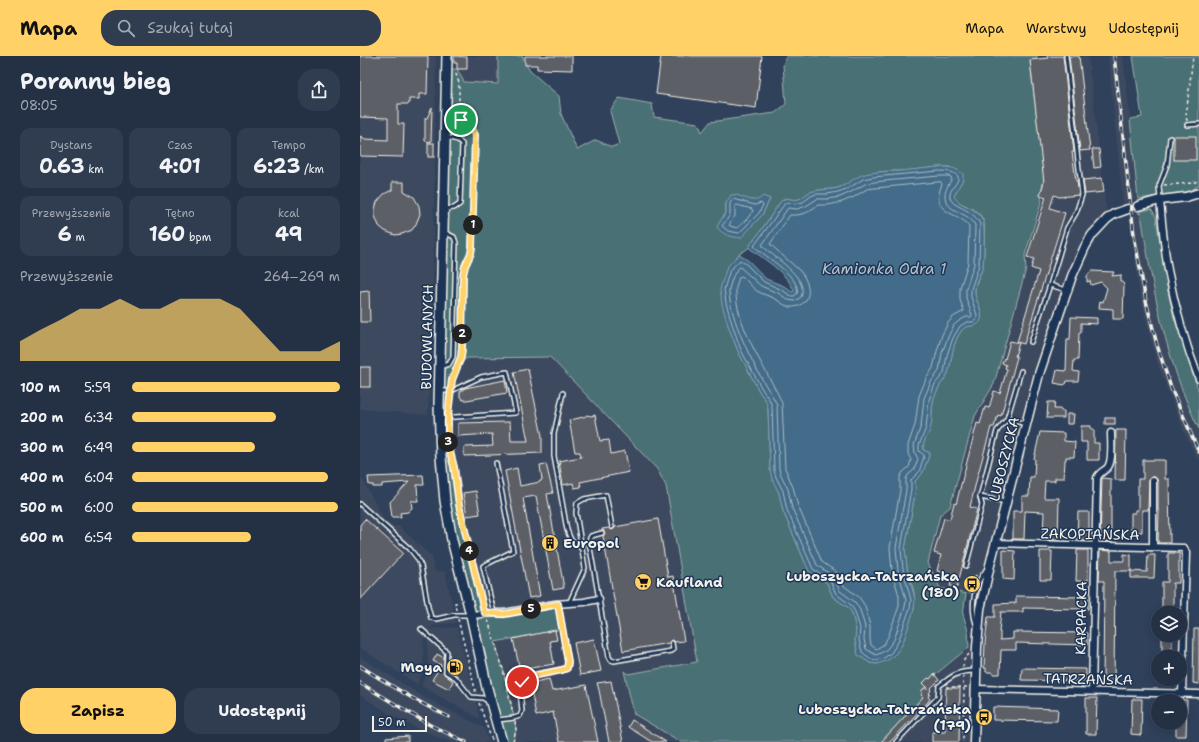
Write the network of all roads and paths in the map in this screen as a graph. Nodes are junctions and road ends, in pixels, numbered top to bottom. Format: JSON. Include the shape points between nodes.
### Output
{"nodes":[{"id":1,"x":447,"y":56,"type":"edge"},
{"id":2,"x":1066,"y":56,"type":"edge"},
{"id":3,"x":1193,"y":56,"type":"edge"},
{"id":4,"x":454,"y":70,"type":"dead end"},
{"id":5,"x":1199,"y":124,"type":"edge"},
{"id":6,"x":1187,"y":125,"type":"joint"},
{"id":7,"x":445,"y":136,"type":"junction"},
{"id":8,"x":1170,"y":138,"type":"dead end"},
{"id":9,"x":1199,"y":180,"type":"edge"},
{"id":10,"x":1159,"y":186,"type":"junction"},
{"id":11,"x":1195,"y":195,"type":"edge"},
{"id":12,"x":1160,"y":200,"type":"junction"},
{"id":13,"x":1138,"y":206,"type":"dead end"},
{"id":14,"x":1128,"y":209,"type":"dead end"},
{"id":15,"x":444,"y":210,"type":"junction"},
{"id":16,"x":1050,"y":285,"type":"junction"},
{"id":17,"x":1067,"y":291,"type":"junction"},
{"id":18,"x":1031,"y":342,"type":"dead end"},
{"id":19,"x":1020,"y":371,"type":"dead end"},
{"id":20,"x":1199,"y":379,"type":"edge"},
{"id":21,"x":440,"y":391,"type":"junction"},
{"id":22,"x":451,"y":391,"type":"junction"},
{"id":23,"x":563,"y":394,"type":"dead end"},
{"id":24,"x":444,"y":418,"type":"junction"},
{"id":25,"x":1007,"y":419,"type":"junction"},
{"id":26,"x":1026,"y":424,"type":"junction"},
{"id":27,"x":1110,"y":433,"type":"dead end"},
{"id":28,"x":449,"y":447,"type":"dead end"},
{"id":29,"x":496,"y":462,"type":"dead end"},
{"id":30,"x":1153,"y":481,"type":"dead end"},
{"id":31,"x":980,"y":497,"type":"junction"},
{"id":32,"x":1007,"y":502,"type":"junction"},
{"id":33,"x":360,"y":504,"type":"edge"},
{"id":34,"x":612,"y":527,"type":"dead end"},
{"id":35,"x":602,"y":533,"type":"dead end"},
{"id":36,"x":996,"y":543,"type":"junction"},
{"id":37,"x":1095,"y":546,"type":"junction"},
{"id":38,"x":1153,"y":547,"type":"junction"},
{"id":39,"x":582,"y":549,"type":"junction"},
{"id":40,"x":966,"y":566,"type":"dead end"},
{"id":41,"x":976,"y":575,"type":"dead end"},
{"id":42,"x":970,"y":595,"type":"dead end"},
{"id":43,"x":599,"y":599,"type":"junction"},
{"id":44,"x":569,"y":603,"type":"junction"},
{"id":45,"x":558,"y":604,"type":"junction"},
{"id":46,"x":485,"y":613,"type":"junction"},
{"id":47,"x":494,"y":613,"type":"junction"},
{"id":48,"x":457,"y":615,"type":"junction"},
{"id":49,"x":471,"y":615,"type":"junction"},
{"id":50,"x":421,"y":629,"type":"dead end"},
{"id":51,"x":672,"y":643,"type":"dead end"},
{"id":52,"x":970,"y":650,"type":"dead end"},
{"id":53,"x":963,"y":671,"type":"junction"},
{"id":54,"x":976,"y":671,"type":"junction"},
{"id":55,"x":939,"y":686,"type":"junction"},
{"id":56,"x":964,"y":687,"type":"junction"},
{"id":57,"x":973,"y":688,"type":"junction"},
{"id":58,"x":1092,"y":691,"type":"junction"},
{"id":59,"x":1182,"y":694,"type":"joint"},
{"id":60,"x":1187,"y":694,"type":"edge"},
{"id":61,"x":1199,"y":694,"type":"edge"},
{"id":62,"x":477,"y":698,"type":"junction"},
{"id":63,"x":491,"y":702,"type":"junction"},
{"id":64,"x":514,"y":718,"type":"junction"},
{"id":65,"x":496,"y":720,"type":"junction"},
{"id":66,"x":495,"y":742,"type":"edge"},
{"id":67,"x":502,"y":742,"type":"edge"},
{"id":68,"x":513,"y":742,"type":"edge"},
{"id":69,"x":896,"y":742,"type":"edge"},
{"id":70,"x":963,"y":742,"type":"edge"},
{"id":71,"x":974,"y":742,"type":"edge"}],
"edges":[{"from":1,"to":7,"type":"main road","name":"BUDOWLANYCH"},
{"from":2,"to":16,"type":"lane","via":[[1082,194],[1076,213],[1067,228]]},
{"from":3,"to":6,"type":"path"},
{"from":4,"to":22,"type":"path","via":[[459,83],[459,115],[475,135],[472,247],[463,271],[462,348]]},
{"from":5,"to":6,"type":"lane"},
{"from":7,"to":15,"type":"main road","name":"BUDOWLANYCH"},
{"from":7,"to":15,"type":"lane","via":[[462,144],[460,204]]},
{"from":8,"to":10,"type":"lane","via":[[1167,165]]},
{"from":9,"to":10,"type":"path","via":[[1193,183]]},
{"from":10,"to":12,"type":"lane"},
{"from":11,"to":12,"type":"street"},
{"from":12,"to":13,"type":"street"},
{"from":12,"to":20,"type":"street","via":[[1168,269],[1178,315]]},
{"from":14,"to":17,"type":"street","name":"LUBOSZYCKA","via":[[1107,219],[1092,235],[1078,261]]},
{"from":15,"to":21,"type":"main road","name":"BUDOWLANYCH"},
{"from":16,"to":17,"type":"lane"},
{"from":16,"to":18,"type":"lane"},
{"from":17,"to":26,"type":"street","name":"LUBOSZYCKA","via":[[1039,374]]},
{"from":19,"to":25,"type":"lane"},
{"from":21,"to":22,"type":"lane"},
{"from":21,"to":24,"type":"main road","name":"BUDOWLANYCH"},
{"from":22,"to":24,"type":"path"},
{"from":22,"to":24,"type":"lane","via":[[481,377],[507,372],[516,414]]},
{"from":23,"to":39,"type":"lane","via":[[554,434],[554,456],[567,530],[571,540]]},
{"from":24,"to":49,"type":"main road","name":"BUDOWLANYCH","via":[[441,468],[445,501]]},
{"from":25,"to":26,"type":"lane"},
{"from":25,"to":31,"type":"lane","via":[[997,431]]},
{"from":26,"to":32,"type":"street","name":"LUBOSZYCKA"},
{"from":27,"to":37,"type":"street","name":"KARPACKA","via":[[1111,463],[1097,478]]},
{"from":28,"to":46,"type":"path","via":[[459,505]]},
{"from":29,"to":47,"type":"lane","via":[[512,551],[483,566]]},
{"from":30,"to":38,"type":"street"},
{"from":31,"to":32,"type":"lane"},
{"from":31,"to":40,"type":"lane","via":[[982,505]]},
{"from":32,"to":36,"type":"street","name":"LUBOSZYCKA"},
{"from":33,"to":48,"type":"lane","via":[[417,558],[421,566],[431,618]]},
{"from":34,"to":39,"type":"lane","via":[[606,495],[577,503]]},
{"from":35,"to":43,"type":"lane","via":[[591,536],[589,542]]},
{"from":36,"to":37,"type":"street","name":"ZAKOPIAŃSKA"},
{"from":36,"to":54,"type":"street","name":"LUBOSZYCKA","via":[[984,590],[978,628]]},
{"from":37,"to":38,"type":"street","name":"ZAKOPIAŃSKA"},
{"from":37,"to":58,"type":"street","name":"KARPACKA"},
{"from":38,"to":59,"type":"street","name":"ZAKOPIAŃSKA","via":[[1184,548],[1186,553]]},
{"from":39,"to":44,"type":"lane","via":[[585,568]]},
{"from":41,"to":42,"type":"path","via":[[970,580]]},
{"from":43,"to":44,"type":"street"},
{"from":43,"to":51,"type":"lane","via":[[611,660],[671,651]]},
{"from":44,"to":45,"type":"street"},
{"from":45,"to":47,"type":"street","via":[[504,614]]},
{"from":45,"to":64,"type":"lane","via":[[567,668],[527,677],[522,682],[520,691],[522,711],[520,716]]},
{"from":46,"to":47,"type":"street"},
{"from":46,"to":49,"type":"street"},
{"from":46,"to":64,"type":"path","via":[[503,670]]},
{"from":48,"to":49,"type":"lane"},
{"from":48,"to":62,"type":"path"},
{"from":49,"to":63,"type":"main road","name":"BUDOWLANYCH"},
{"from":50,"to":62,"type":"lane","via":[[447,652],[446,672],[456,678],[471,697]]},
{"from":52,"to":53,"type":"path","via":[[963,662]]},
{"from":53,"to":54,"type":"lane"},
{"from":53,"to":55,"type":"lane"},
{"from":53,"to":56,"type":"path"},
{"from":54,"to":57,"type":"street","name":"LUBOSZYCKA"},
{"from":55,"to":56,"type":"path"},
{"from":55,"to":69,"type":"lane","via":[[938,697]]},
{"from":56,"to":57,"type":"path"},
{"from":56,"to":70,"type":"path"},
{"from":57,"to":58,"type":"street","name":"TATRZAŃSKA"},
{"from":57,"to":71,"type":"street","name":"LUBOSZYCKA"},
{"from":58,"to":59,"type":"street","name":"TATRZAŃSKA"},
{"from":60,"to":61,"type":"street","name":"TATRZAŃSKA"},
{"from":62,"to":63,"type":"lane"},
{"from":62,"to":66,"type":"path","via":[[491,738]]},
{"from":63,"to":65,"type":"main road","name":"BUDOWLANYCH"},
{"from":64,"to":65,"type":"lane"},
{"from":64,"to":68,"type":"path","via":[[516,730]]},
{"from":65,"to":67,"type":"main road","name":"BUDOWLANYCH"}]}
